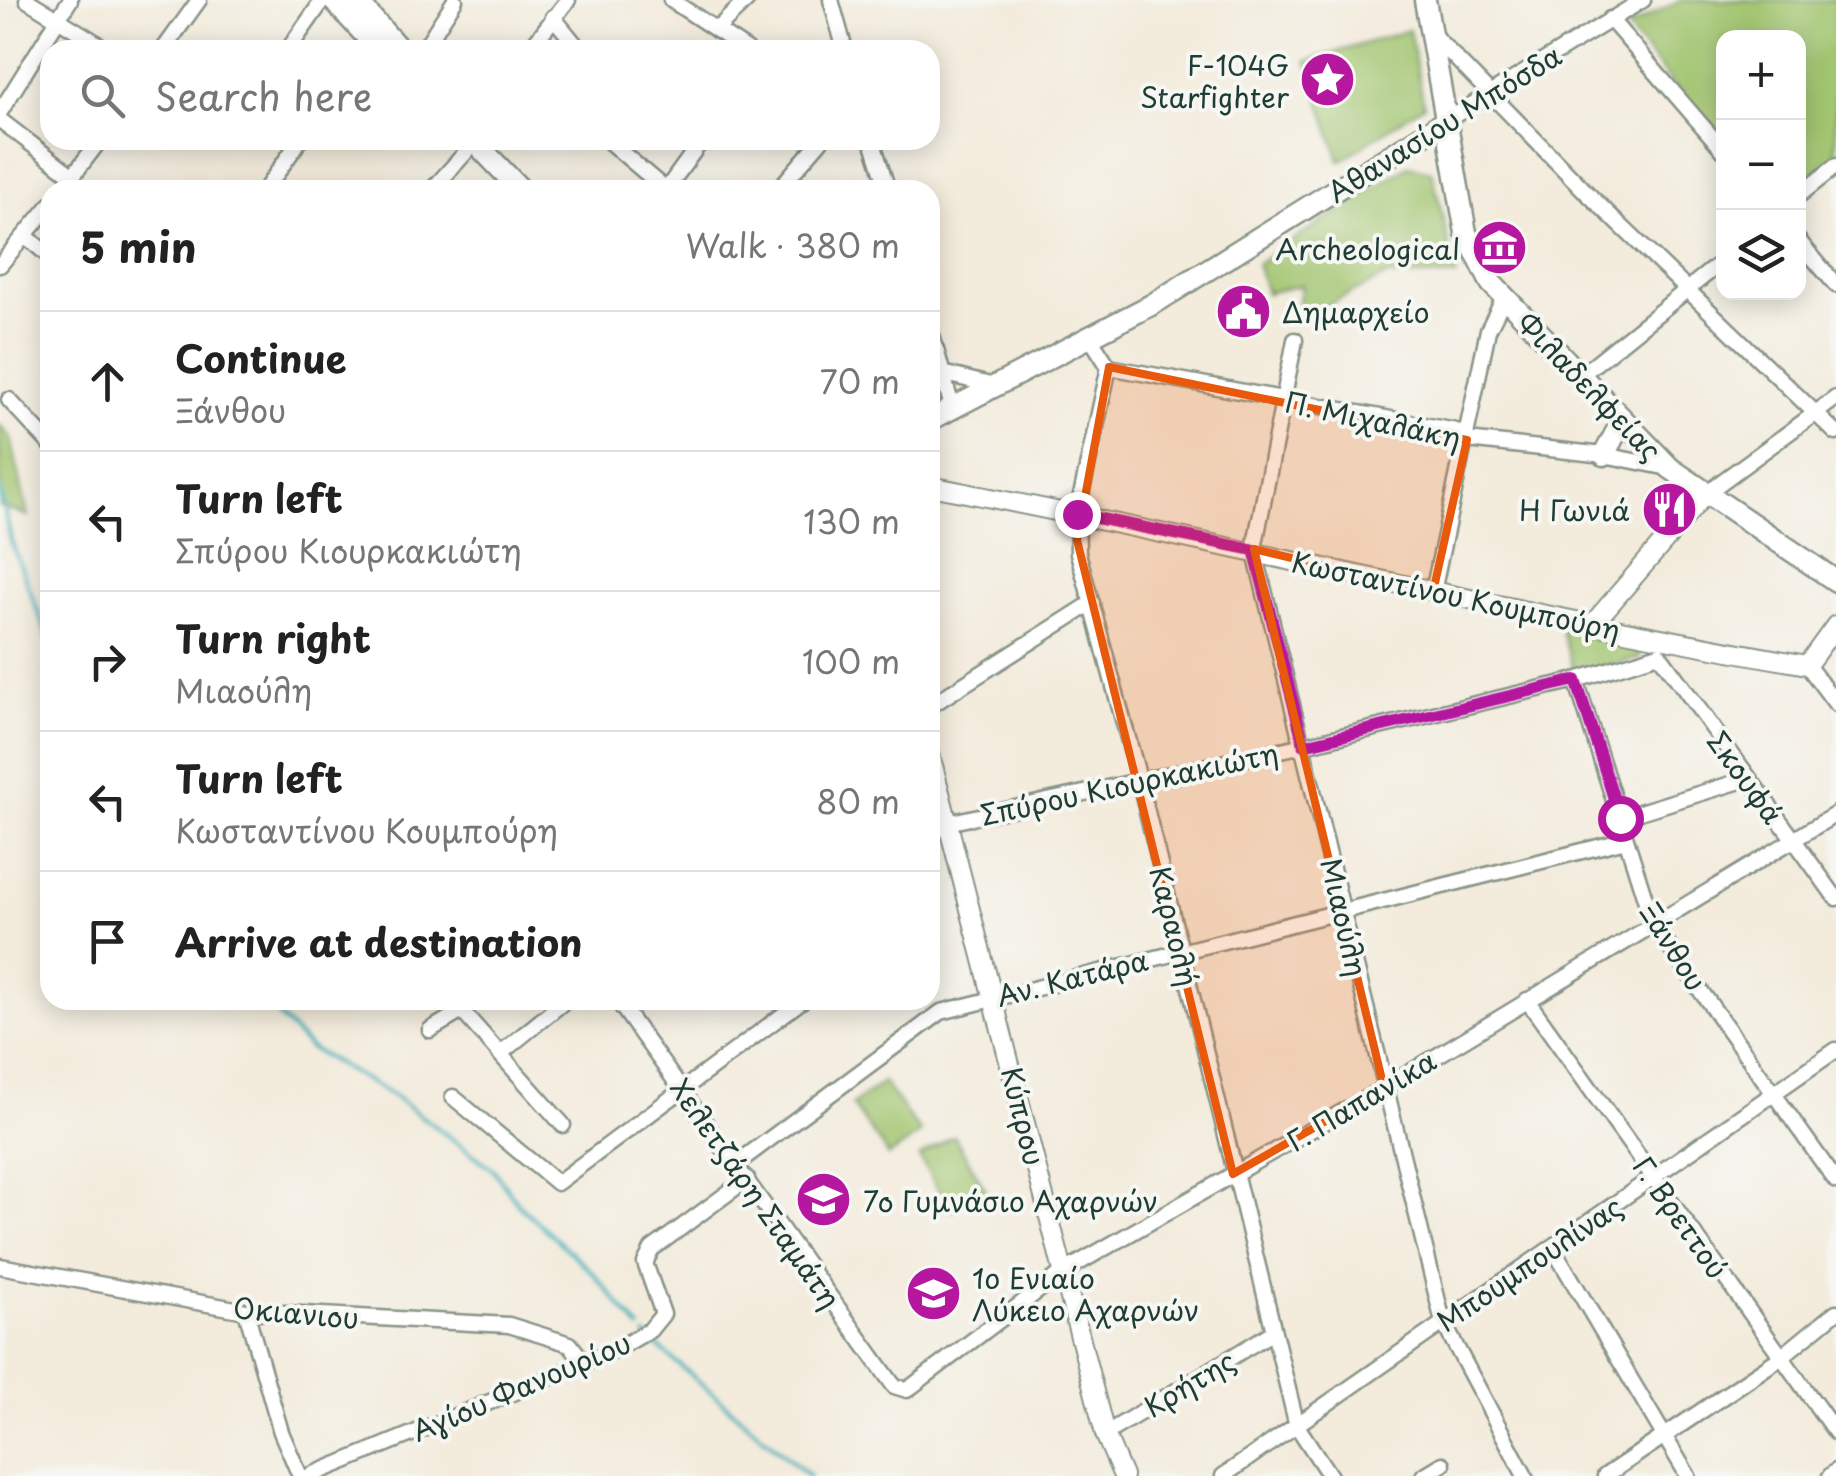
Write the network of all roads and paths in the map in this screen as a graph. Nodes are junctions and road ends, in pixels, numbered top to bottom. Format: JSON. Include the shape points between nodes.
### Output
{"nodes":[{"id":1,"x":27,"y":0,"type":"edge"},
{"id":2,"x":70,"y":0,"type":"edge"},
{"id":3,"x":198,"y":0,"type":"edge"},
{"id":4,"x":323,"y":0,"type":"edge"},
{"id":5,"x":333,"y":0,"type":"edge"},
{"id":6,"x":356,"y":0,"type":"edge"},
{"id":7,"x":456,"y":0,"type":"edge"},
{"id":8,"x":568,"y":0,"type":"edge"},
{"id":9,"x":671,"y":0,"type":"edge"},
{"id":10,"x":747,"y":0,"type":"edge"},
{"id":11,"x":831,"y":0,"type":"edge"},
{"id":12,"x":1643,"y":0,"type":"edge"},
{"id":13,"x":1430,"y":2,"type":"edge"},
{"id":14,"x":553,"y":17,"type":"junction"},
{"id":15,"x":1610,"y":19,"type":"junction"},
{"id":16,"x":59,"y":20,"type":"junction"},
{"id":17,"x":716,"y":30,"type":"junction"},
{"id":18,"x":1432,"y":33,"type":"junction"},
{"id":19,"x":46,"y":40,"type":"edge"},
{"id":20,"x":92,"y":40,"type":"edge"},
{"id":21,"x":170,"y":40,"type":"edge"},
{"id":22,"x":295,"y":40,"type":"edge"},
{"id":23,"x":365,"y":40,"type":"edge"},
{"id":24,"x":391,"y":40,"type":"edge"},
{"id":25,"x":430,"y":40,"type":"edge"},
{"id":26,"x":536,"y":40,"type":"edge"},
{"id":27,"x":572,"y":40,"type":"edge"},
{"id":28,"x":732,"y":40,"type":"edge"},
{"id":29,"x":842,"y":40,"type":"edge"},
{"id":30,"x":40,"y":50,"type":"edge"},
{"id":31,"x":1493,"y":91,"type":"junction"},
{"id":32,"x":0,"y":112,"type":"edge"},
{"id":33,"x":0,"y":120,"type":"edge"},
{"id":34,"x":1447,"y":120,"type":"junction"},
{"id":35,"x":1716,"y":143,"type":"edge"},
{"id":36,"x":92,"y":150,"type":"edge"},
{"id":37,"x":293,"y":150,"type":"edge"},
{"id":38,"x":466,"y":150,"type":"edge"},
{"id":39,"x":483,"y":150,"type":"edge"},
{"id":40,"x":619,"y":150,"type":"edge"},
{"id":41,"x":695,"y":150,"type":"edge"},
{"id":42,"x":812,"y":150,"type":"edge"},
{"id":43,"x":875,"y":150,"type":"edge"},
{"id":44,"x":1836,"y":166,"type":"edge"},
{"id":45,"x":73,"y":176,"type":"junction"},
{"id":46,"x":70,"y":180,"type":"edge"},
{"id":47,"x":273,"y":180,"type":"edge"},
{"id":48,"x":441,"y":180,"type":"edge"},
{"id":49,"x":512,"y":180,"type":"edge"},
{"id":50,"x":654,"y":180,"type":"edge"},
{"id":51,"x":673,"y":180,"type":"edge"},
{"id":52,"x":787,"y":180,"type":"edge"},
{"id":53,"x":884,"y":180,"type":"edge"},
{"id":54,"x":1806,"y":190,"type":"edge"},
{"id":55,"x":40,"y":218,"type":"edge"},
{"id":56,"x":26,"y":236,"type":"junction"},
{"id":57,"x":40,"y":248,"type":"edge"},
{"id":58,"x":1806,"y":249,"type":"edge"},
{"id":59,"x":0,"y":264,"type":"edge"},
{"id":60,"x":1716,"y":267,"type":"edge"},
{"id":61,"x":1836,"y":285,"type":"edge"},
{"id":62,"x":1688,"y":291,"type":"junction"},
{"id":63,"x":1504,"y":298,"type":"junction"},
{"id":64,"x":1092,"y":339,"type":"junction"},
{"id":65,"x":1295,"y":340,"type":"dead end"},
{"id":66,"x":940,"y":366,"type":"edge"},
{"id":67,"x":1108,"y":367,"type":"junction"},
{"id":68,"x":942,"y":373,"type":"junction"},
{"id":69,"x":1581,"y":376,"type":"junction"},
{"id":70,"x":994,"y":386,"type":"junction"},
{"id":71,"x":1836,"y":398,"type":"edge"},
{"id":72,"x":1284,"y":399,"type":"junction"},
{"id":73,"x":10,"y":400,"type":"dead end"},
{"id":74,"x":952,"y":407,"type":"junction"},
{"id":75,"x":940,"y":414,"type":"edge"},
{"id":76,"x":1817,"y":415,"type":"junction"},
{"id":77,"x":1622,"y":421,"type":"junction"},
{"id":78,"x":40,"y":433,"type":"edge"},
{"id":79,"x":1836,"y":433,"type":"edge"},
{"id":80,"x":1467,"y":440,"type":"junction"},
{"id":81,"x":1604,"y":455,"type":"junction"},
{"id":82,"x":1670,"y":468,"type":"junction"},
{"id":83,"x":940,"y":488,"type":"edge"},
{"id":84,"x":1706,"y":494,"type":"junction"},
{"id":85,"x":1077,"y":514,"type":"junction"},
{"id":86,"x":1254,"y":550,"type":"junction"},
{"id":87,"x":1836,"y":581,"type":"edge"},
{"id":88,"x":1433,"y":592,"type":"junction"},
{"id":89,"x":1092,"y":603,"type":"junction"},
{"id":90,"x":1592,"y":625,"type":"junction"},
{"id":91,"x":1836,"y":625,"type":"edge"},
{"id":92,"x":1661,"y":647,"type":"junction"},
{"id":93,"x":1807,"y":665,"type":"junction"},
{"id":94,"x":1576,"y":680,"type":"junction"},
{"id":95,"x":940,"y":700,"type":"edge"},
{"id":96,"x":1836,"y":704,"type":"edge"},
{"id":97,"x":1304,"y":745,"type":"junction"},
{"id":98,"x":1138,"y":779,"type":"junction"},
{"id":99,"x":1747,"y":779,"type":"junction"},
{"id":100,"x":1836,"y":814,"type":"edge"},
{"id":101,"x":1620,"y":818,"type":"junction"},
{"id":102,"x":940,"y":822,"type":"edge"},
{"id":103,"x":940,"y":825,"type":"edge"},
{"id":104,"x":1626,"y":840,"type":"junction"},
{"id":105,"x":1792,"y":840,"type":"junction"},
{"id":106,"x":1836,"y":898,"type":"edge"},
{"id":107,"x":1343,"y":909,"type":"junction"},
{"id":108,"x":1654,"y":924,"type":"junction"},
{"id":109,"x":1181,"y":950,"type":"junction"},
{"id":110,"x":995,"y":996,"type":"junction"},
{"id":111,"x":1527,"y":1000,"type":"junction"},
{"id":112,"x":554,"y":1010,"type":"edge"},
{"id":113,"x":624,"y":1010,"type":"edge"},
{"id":114,"x":791,"y":1010,"type":"edge"},
{"id":115,"x":941,"y":1012,"type":"joint"},
{"id":116,"x":430,"y":1030,"type":"dead end"},
{"id":117,"x":1836,"y":1050,"type":"edge"},
{"id":118,"x":501,"y":1053,"type":"junction"},
{"id":119,"x":1384,"y":1088,"type":"junction"},
{"id":120,"x":683,"y":1090,"type":"junction"},
{"id":121,"x":1775,"y":1093,"type":"junction"},
{"id":122,"x":452,"y":1097,"type":"dead end"},
{"id":123,"x":563,"y":1124,"type":"dead end"},
{"id":124,"x":736,"y":1164,"type":"junction"},
{"id":125,"x":1234,"y":1174,"type":"junction"},
{"id":126,"x":1654,"y":1177,"type":"junction"},
{"id":127,"x":747,"y":1179,"type":"junction"},
{"id":128,"x":1836,"y":1181,"type":"edge"},
{"id":129,"x":1553,"y":1248,"type":"junction"},
{"id":130,"x":0,"y":1266,"type":"edge"},
{"id":131,"x":1062,"y":1272,"type":"junction"},
{"id":132,"x":246,"y":1311,"type":"junction"},
{"id":133,"x":1836,"y":1312,"type":"edge"},
{"id":134,"x":1443,"y":1322,"type":"junction"},
{"id":135,"x":1273,"y":1332,"type":"junction"},
{"id":136,"x":1780,"y":1358,"type":"junction"},
{"id":137,"x":583,"y":1362,"type":"junction"},
{"id":138,"x":894,"y":1386,"type":"joint"},
{"id":139,"x":1298,"y":1426,"type":"junction"},
{"id":140,"x":1664,"y":1433,"type":"junction"},
{"id":141,"x":1106,"y":1434,"type":"junction"},
{"id":142,"x":1836,"y":1434,"type":"edge"},
{"id":143,"x":1443,"y":1464,"type":"dead end"},
{"id":144,"x":1836,"y":1471,"type":"edge"},
{"id":145,"x":300,"y":1476,"type":"edge"},
{"id":146,"x":309,"y":1476,"type":"edge"},
{"id":147,"x":1123,"y":1476,"type":"edge"},
{"id":148,"x":1223,"y":1476,"type":"edge"},
{"id":149,"x":1330,"y":1476,"type":"edge"},
{"id":150,"x":1424,"y":1476,"type":"edge"},
{"id":151,"x":1525,"y":1476,"type":"edge"},
{"id":152,"x":1605,"y":1476,"type":"edge"},
{"id":153,"x":1688,"y":1476,"type":"edge"},
{"id":154,"x":1830,"y":1476,"type":"edge"}],
"edges":[{"from":1,"to":16,"type":"street"},
{"from":2,"to":16,"type":"street"},
{"from":3,"to":21,"type":"street"},
{"from":4,"to":22,"type":"street"},
{"from":5,"to":23,"type":"main road"},
{"from":6,"to":24,"type":"main road"},
{"from":7,"to":25,"type":"street"},
{"from":8,"to":14,"type":"street"},
{"from":9,"to":17,"type":"street"},
{"from":10,"to":17,"type":"street"},
{"from":11,"to":29,"type":"street"},
{"from":12,"to":15,"type":"street","name":"Αθανασίου Μπόσδα"},
{"from":13,"to":18,"type":"main road","name":"Φιλαδελφείας"},
{"from":14,"to":26,"type":"street"},
{"from":14,"to":27,"type":"street"},
{"from":15,"to":31,"type":"street","name":"Αθανασίου Μπόσδα"},
{"from":15,"to":35,"type":"street"},
{"from":16,"to":19,"type":"street"},
{"from":16,"to":20,"type":"street"},
{"from":17,"to":28,"type":"street"},
{"from":18,"to":31,"type":"street"},
{"from":18,"to":34,"type":"main road","name":"Φιλαδελφείας"},
{"from":30,"to":32,"type":"street"},
{"from":31,"to":34,"type":"street","name":"Αθανασίου Μπόσδα"},
{"from":31,"to":62,"type":"street"},
{"from":33,"to":45,"type":"street"},
{"from":34,"to":63,"type":"main road","name":"Φιλαδελφείας","via":[[1466,233]]},
{"from":34,"to":64,"type":"main road","name":"Αθανασίου Μπόσδα"},
{"from":36,"to":45,"type":"street"},
{"from":37,"to":47,"type":"street"},
{"from":38,"to":48,"type":"street"},
{"from":39,"to":49,"type":"main road"},
{"from":40,"to":50,"type":"street"},
{"from":41,"to":51,"type":"street"},
{"from":42,"to":52,"type":"street"},
{"from":43,"to":53,"type":"street"},
{"from":44,"to":54,"type":"street"},
{"from":45,"to":46,"type":"street"},
{"from":55,"to":56,"type":"street"},
{"from":56,"to":57,"type":"street"},
{"from":56,"to":59,"type":"street"},
{"from":58,"to":61,"type":"street"},
{"from":60,"to":62,"type":"street"},
{"from":62,"to":69,"type":"street"},
{"from":62,"to":76,"type":"street"},
{"from":63,"to":69,"type":"main road","name":"Φιλαδελφείας"},
{"from":63,"to":80,"type":"street","via":[[1488,330]]},
{"from":64,"to":67,"type":"street"},
{"from":64,"to":70,"type":"main road","name":"Αθανασίου Μπόσδα"},
{"from":65,"to":72,"type":"street","name":"Μιαούλη"},
{"from":66,"to":68,"type":"street"},
{"from":67,"to":72,"type":"street","name":"Π. Μιχαλάκη"},
{"from":67,"to":85,"type":"street","name":"Καραολή"},
{"from":68,"to":70,"type":"street"},
{"from":68,"to":74,"type":"street"},
{"from":69,"to":77,"type":"main road","name":"Φιλαδελφείας"},
{"from":70,"to":74,"type":"main road","name":"Αθανασίου Μπόσδα"},
{"from":71,"to":76,"type":"street"},
{"from":72,"to":80,"type":"street","name":"Π. Μιχαλάκη","via":[[1456,432]]},
{"from":72,"to":86,"type":"street","name":"Μιαούλη"},
{"from":73,"to":78,"type":"street"},
{"from":74,"to":75,"type":"main road","name":"Αθανασίου Μπόσδα"},
{"from":76,"to":79,"type":"street"},
{"from":76,"to":84,"type":"street"},
{"from":77,"to":81,"type":"main road"},
{"from":77,"to":82,"type":"main road","name":"Φιλαδελφείας"},
{"from":80,"to":81,"type":"street","name":"Π. Μιχαλάκη"},
{"from":80,"to":88,"type":"street"},
{"from":81,"to":82,"type":"street","name":"Π. Μιχαλάκη"},
{"from":82,"to":84,"type":"main road","name":"Φιλαδελφείας"},
{"from":83,"to":85,"type":"street","name":"Κωσταντίνου Κουμπούρη"},
{"from":84,"to":87,"type":"main road","name":"Φιλαδελφείας"},
{"from":84,"to":90,"type":"street"},
{"from":85,"to":86,"type":"street","name":"Κωσταντίνου Κουμπούρη"},
{"from":85,"to":89,"type":"street","name":"Καραολή","via":[[1078,554]]},
{"from":86,"to":88,"type":"street","name":"Κωσταντίνου Κουμπούρη"},
{"from":86,"to":97,"type":"street","name":"Μιαούλη"},
{"from":88,"to":90,"type":"street","name":"Κωσταντίνου Κουμπούρη"},
{"from":89,"to":95,"type":"street"},
{"from":89,"to":98,"type":"street","name":"Καραολή"},
{"from":90,"to":92,"type":"street","name":"Κωσταντίνου Κουμπούρη"},
{"from":91,"to":93,"type":"street"},
{"from":92,"to":93,"type":"street","name":"Κωσταντίνου Κουμπούρη"},
{"from":92,"to":94,"type":"street","name":"Σπύρου Κιουρκακιώτη"},
{"from":92,"to":99,"type":"street","name":"Σκουφά"},
{"from":93,"to":96,"type":"street"},
{"from":94,"to":97,"type":"street","name":"Σπύρου Κιουρκακιώτη"},
{"from":94,"to":101,"type":"street","name":"Ξάνθου"},
{"from":97,"to":98,"type":"street","name":"Σπύρου Κιουρκακιώτη"},
{"from":97,"to":107,"type":"street","name":"Μιαούλη"},
{"from":98,"to":102,"type":"street","name":"Σπύρου Κιουρκακιώτη"},
{"from":98,"to":109,"type":"street","name":"Καραολή"},
{"from":99,"to":101,"type":"street"},
{"from":99,"to":105,"type":"street","name":"Σκουφά"},
{"from":100,"to":105,"type":"street","name":"Γ. Παπανίκα"},
{"from":101,"to":104,"type":"street","name":"Ξάνθου"},
{"from":103,"to":110,"type":"street","name":"Κύπρου"},
{"from":104,"to":107,"type":"street","name":"Αν. Κατάρα"},
{"from":104,"to":108,"type":"street","name":"Ξάνθου"},
{"from":105,"to":106,"type":"street","name":"Σκουφά"},
{"from":105,"to":108,"type":"street","name":"Γ. Παπανίκα"},
{"from":107,"to":109,"type":"street","name":"Αν. Κατάρα"},
{"from":107,"to":119,"type":"street","name":"Μιαούλη"},
{"from":108,"to":111,"type":"street","name":"Γ. Παπανίκα"},
{"from":108,"to":121,"type":"street","name":"Ξάνθου"},
{"from":109,"to":110,"type":"street","name":"Αν. Κατάρα"},
{"from":109,"to":125,"type":"street","name":"Καραολή"},
{"from":110,"to":115,"type":"street","name":"Αν. Κατάρα"},
{"from":110,"to":131,"type":"street","name":"Κύπρου"},
{"from":111,"to":119,"type":"street","name":"Γ. Παπανίκα"},
{"from":111,"to":126,"type":"street","name":"Γ. Βρεττού"},
{"from":112,"to":118,"type":"street"},
{"from":113,"to":120,"type":"street","name":"Χελετζάρη Σταμάτη"},
{"from":114,"to":120,"type":"street"},
{"from":115,"to":124,"type":"street","name":"Αν. Κατάρα"},
{"from":116,"to":118,"type":"street","via":[[462,1011]]},
{"from":117,"to":121,"type":"street","name":"Μπουμπουλίνας"},
{"from":118,"to":123,"type":"street"},
{"from":119,"to":125,"type":"street","name":"Γ. Παπανίκα"},
{"from":119,"to":134,"type":"street","name":"Μιαούλη"},
{"from":120,"to":122,"type":"street","via":[[557,1182]]},
{"from":120,"to":124,"type":"street","name":"Χελετζάρη Σταμάτη"},
{"from":121,"to":126,"type":"street","name":"Μπουμπουλίνας"},
{"from":121,"to":128,"type":"street","name":"Ξάνθου"},
{"from":124,"to":127,"type":"street","name":"Χελετζάρη Σταμάτη"},
{"from":125,"to":131,"type":"street","name":"Γ. Παπανίκα"},
{"from":125,"to":135,"type":"street","name":"Καραολή"},
{"from":126,"to":129,"type":"street","name":"Μπουμπουλίνας"},
{"from":126,"to":136,"type":"street","name":"Γ. Βρεττού"},
{"from":127,"to":137,"type":"street","name":"Αγίου Φανουρίου","via":[[652,1250],[646,1263],[662,1314],[650,1330]]},
{"from":127,"to":138,"type":"street","name":"Χελετζάρη Σταμάτη"},
{"from":129,"to":134,"type":"street","name":"Μπουμπουλίνας"},
{"from":129,"to":140,"type":"street"},
{"from":130,"to":132,"type":"street","name":"Οκιανιου"},
{"from":131,"to":138,"type":"street","name":"Γ. Παπανίκα","via":[[907,1390]]},
{"from":131,"to":141,"type":"street","name":"Κύπρου"},
{"from":132,"to":137,"type":"street","name":"Οκιανιου","via":[[509,1325],[570,1344]]},
{"from":132,"to":145,"type":"street","via":[[280,1432]]},
{"from":133,"to":136,"type":"street"},
{"from":134,"to":139,"type":"street","name":"Μπουμπουλίνας"},
{"from":134,"to":151,"type":"street","name":"Μιαούλη"},
{"from":135,"to":139,"type":"street","name":"Καραολή"},
{"from":135,"to":141,"type":"street","name":"Κρήτης"},
{"from":136,"to":140,"type":"street"},
{"from":136,"to":142,"type":"street","name":"Γ. Βρεττού"},
{"from":137,"to":146,"type":"street","name":"Αγίου Φανουρίου"},
{"from":139,"to":148,"type":"street","name":"Μπουμπουλίνας"},
{"from":139,"to":149,"type":"street","name":"Καραολή"},
{"from":140,"to":152,"type":"street"},
{"from":140,"to":153,"type":"street"},
{"from":141,"to":147,"type":"street","name":"Κύπρου"},
{"from":143,"to":150,"type":"street"},
{"from":144,"to":154,"type":"street"}]}
